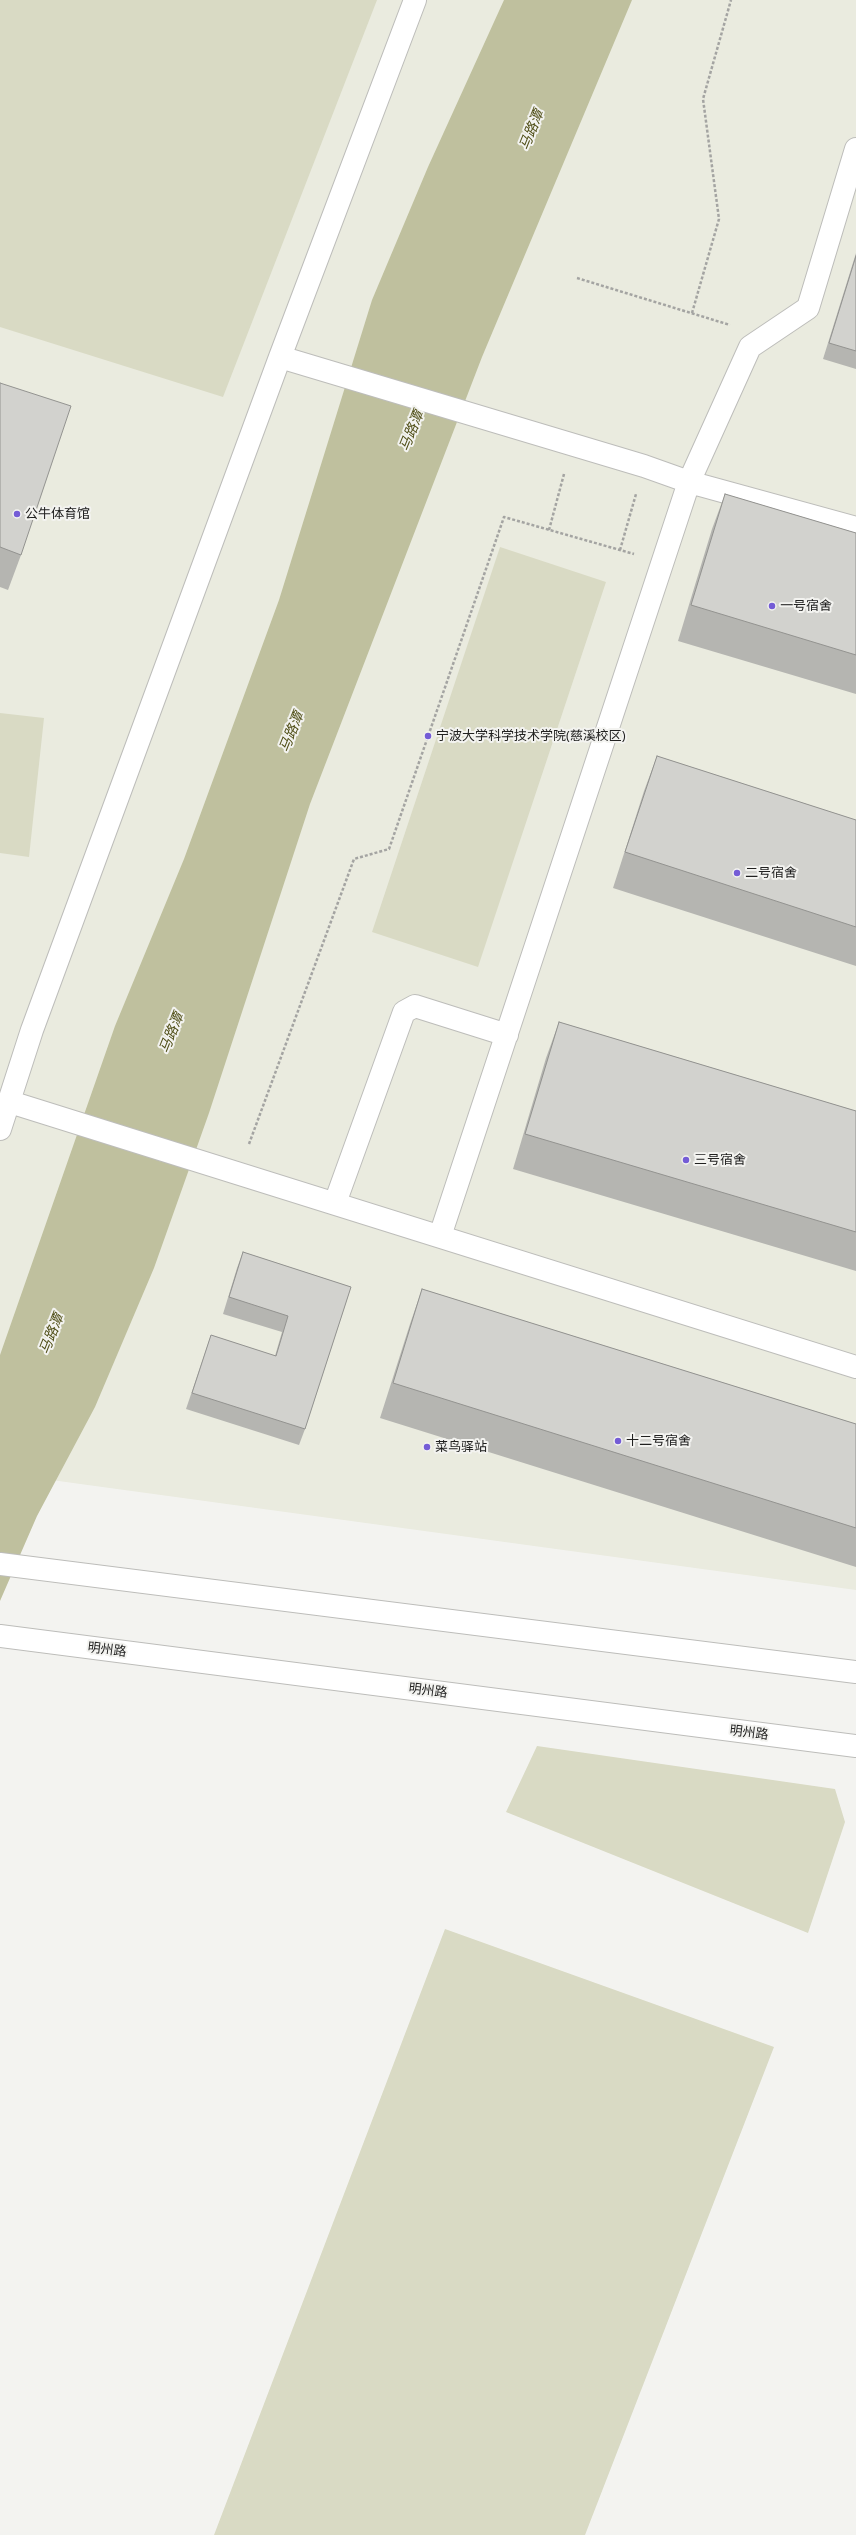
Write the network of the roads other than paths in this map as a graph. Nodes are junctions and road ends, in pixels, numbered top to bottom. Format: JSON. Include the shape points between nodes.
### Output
{"nodes":[{"id":1,"x":415,"y":0,"type":"edge"},
{"id":2,"x":856,"y":149,"type":"edge"},
{"id":3,"x":280,"y":357,"type":"junction"},
{"id":4,"x":689,"y":482,"type":"junction"},
{"id":5,"x":856,"y":528,"type":"edge"},
{"id":6,"x":507,"y":1035,"type":"junction"},
{"id":7,"x":10,"y":1102,"type":"junction"},
{"id":8,"x":0,"y":1129,"type":"edge"},
{"id":9,"x":335,"y":1203,"type":"junction"},
{"id":10,"x":440,"y":1236,"type":"junction"},
{"id":11,"x":856,"y":1367,"type":"edge"},
{"id":12,"x":0,"y":1564,"type":"edge"},
{"id":13,"x":0,"y":1636,"type":"edge"},
{"id":14,"x":856,"y":1672,"type":"edge"},
{"id":15,"x":856,"y":1746,"type":"edge"}],
"edges":[{"from":1,"to":3,"type":"main road"},
{"from":2,"to":4,"type":"main road","via":[[808,308],[750,347]]},
{"from":3,"to":4,"type":"main road","via":[[644,466]]},
{"from":3,"to":7,"type":"main road","via":[[35,1022]]},
{"from":4,"to":5,"type":"main road"},
{"from":4,"to":6,"type":"main road"},
{"from":6,"to":9,"type":"main road","via":[[415,1006],[404,1012]]},
{"from":6,"to":10,"type":"main road"},
{"from":7,"to":8,"type":"main road"},
{"from":7,"to":9,"type":"main road","via":[[73,1124]]},
{"from":9,"to":10,"type":"main road"},
{"from":10,"to":11,"type":"main road"},
{"from":12,"to":14,"type":"main road"},
{"from":13,"to":15,"type":"main road","name":"明州路"}]}
